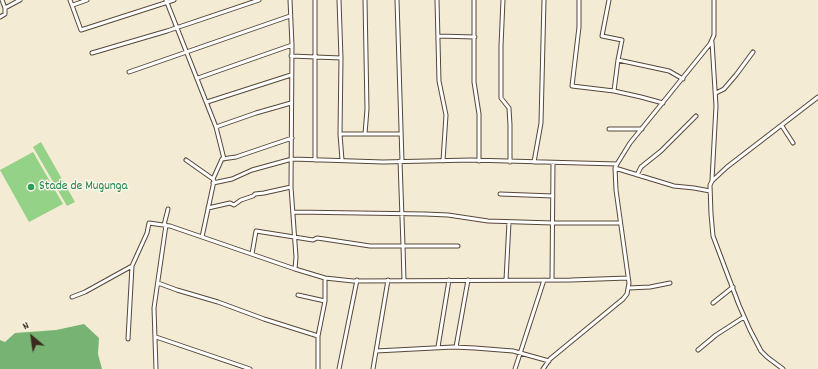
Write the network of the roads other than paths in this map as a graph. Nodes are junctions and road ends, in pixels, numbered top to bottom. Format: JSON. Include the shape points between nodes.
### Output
{"nodes":[{"id":1,"x":2,"y":0,"type":"edge"},
{"id":2,"x":20,"y":0,"type":"edge"},
{"id":3,"x":70,"y":0,"type":"edge"},
{"id":4,"x":87,"y":0,"type":"edge"},
{"id":5,"x":174,"y":0,"type":"edge"},
{"id":6,"x":258,"y":0,"type":"edge"},
{"id":7,"x":290,"y":0,"type":"edge"},
{"id":8,"x":315,"y":0,"type":"edge"},
{"id":9,"x":339,"y":0,"type":"edge"},
{"id":10,"x":365,"y":0,"type":"edge"},
{"id":11,"x":397,"y":0,"type":"edge"},
{"id":12,"x":437,"y":0,"type":"edge"},
{"id":13,"x":474,"y":0,"type":"edge"},
{"id":14,"x":503,"y":0,"type":"edge"},
{"id":15,"x":544,"y":0,"type":"edge"},
{"id":16,"x":579,"y":0,"type":"edge"},
{"id":17,"x":609,"y":0,"type":"edge"},
{"id":18,"x":714,"y":0,"type":"edge"},
{"id":19,"x":166,"y":1,"type":"edge"},
{"id":20,"x":73,"y":5,"type":"junction"},
{"id":21,"x":5,"y":8,"type":"junction"},
{"id":22,"x":290,"y":16,"type":"junction"},
{"id":23,"x":0,"y":17,"type":"edge"},
{"id":24,"x":177,"y":28,"type":"junction"},
{"id":25,"x":438,"y":36,"type":"junction"},
{"id":26,"x":475,"y":37,"type":"junction"},
{"id":27,"x":712,"y":40,"type":"junction"},
{"id":28,"x":292,"y":45,"type":"junction"},
{"id":29,"x":186,"y":52,"type":"junction"},
{"id":30,"x":753,"y":52,"type":"dead end"},
{"id":31,"x":92,"y":53,"type":"dead end"},
{"id":32,"x":291,"y":56,"type":"junction"},
{"id":33,"x":315,"y":57,"type":"junction"},
{"id":34,"x":341,"y":58,"type":"junction"},
{"id":35,"x":618,"y":60,"type":"junction"},
{"id":36,"x":129,"y":72,"type":"dead end"},
{"id":37,"x":291,"y":74,"type":"junction"},
{"id":38,"x":198,"y":78,"type":"junction"},
{"id":39,"x":683,"y":79,"type":"junction"},
{"id":40,"x":614,"y":91,"type":"junction"},
{"id":41,"x":716,"y":93,"type":"junction"},
{"id":42,"x":818,"y":97,"type":"edge"},
{"id":43,"x":207,"y":102,"type":"junction"},
{"id":44,"x":291,"y":103,"type":"junction"},
{"id":45,"x":663,"y":103,"type":"junction"},
{"id":46,"x":696,"y":116,"type":"dead end"},
{"id":47,"x":782,"y":126,"type":"junction"},
{"id":48,"x":216,"y":127,"type":"junction"},
{"id":49,"x":609,"y":129,"type":"dead end"},
{"id":50,"x":642,"y":129,"type":"junction"},
{"id":51,"x":340,"y":134,"type":"junction"},
{"id":52,"x":365,"y":134,"type":"junction"},
{"id":53,"x":401,"y":134,"type":"junction"},
{"id":54,"x":292,"y":138,"type":"junction"},
{"id":55,"x":793,"y":143,"type":"dead end"},
{"id":56,"x":224,"y":159,"type":"junction"},
{"id":57,"x":292,"y":159,"type":"junction"},
{"id":58,"x":186,"y":160,"type":"dead end"},
{"id":59,"x":315,"y":160,"type":"junction"},
{"id":60,"x":342,"y":160,"type":"junction"},
{"id":61,"x":401,"y":161,"type":"junction"},
{"id":62,"x":443,"y":161,"type":"junction"},
{"id":63,"x":479,"y":161,"type":"junction"},
{"id":64,"x":510,"y":162,"type":"junction"},
{"id":65,"x":534,"y":162,"type":"junction"},
{"id":66,"x":554,"y":163,"type":"junction"},
{"id":67,"x":617,"y":164,"type":"junction"},
{"id":68,"x":615,"y":168,"type":"junction"},
{"id":69,"x":637,"y":175,"type":"junction"},
{"id":70,"x":213,"y":181,"type":"junction"},
{"id":71,"x":712,"y":181,"type":"junction"},
{"id":72,"x":291,"y":187,"type":"junction"},
{"id":73,"x":710,"y":192,"type":"junction"},
{"id":74,"x":500,"y":194,"type":"dead end"},
{"id":75,"x":553,"y":196,"type":"junction"},
{"id":76,"x":208,"y":208,"type":"junction"},
{"id":77,"x":168,"y":209,"type":"dead end"},
{"id":78,"x":294,"y":212,"type":"junction"},
{"id":79,"x":402,"y":214,"type":"junction"},
{"id":80,"x":509,"y":222,"type":"junction"},
{"id":81,"x":620,"y":223,"type":"junction"},
{"id":82,"x":553,"y":224,"type":"junction"},
{"id":83,"x":165,"y":225,"type":"junction"},
{"id":84,"x":202,"y":237,"type":"junction"},
{"id":85,"x":295,"y":238,"type":"junction"},
{"id":86,"x":403,"y":246,"type":"junction"},
{"id":87,"x":458,"y":246,"type":"dead end"},
{"id":88,"x":252,"y":254,"type":"junction"},
{"id":89,"x":132,"y":266,"type":"junction"},
{"id":90,"x":295,"y":269,"type":"junction"},
{"id":91,"x":325,"y":278,"type":"junction"},
{"id":92,"x":628,"y":278,"type":"junction"},
{"id":93,"x":357,"y":280,"type":"junction"},
{"id":94,"x":388,"y":280,"type":"junction"},
{"id":95,"x":404,"y":280,"type":"junction"},
{"id":96,"x":449,"y":280,"type":"junction"},
{"id":97,"x":468,"y":280,"type":"junction"},
{"id":98,"x":506,"y":280,"type":"junction"},
{"id":99,"x":544,"y":280,"type":"junction"},
{"id":100,"x":552,"y":280,"type":"junction"},
{"id":101,"x":158,"y":283,"type":"junction"},
{"id":102,"x":670,"y":283,"type":"dead end"},
{"id":103,"x":733,"y":287,"type":"junction"},
{"id":104,"x":628,"y":288,"type":"junction"},
{"id":105,"x":298,"y":295,"type":"dead end"},
{"id":106,"x":72,"y":297,"type":"dead end"},
{"id":107,"x":325,"y":300,"type":"junction"},
{"id":108,"x":713,"y":303,"type":"dead end"},
{"id":109,"x":744,"y":317,"type":"junction"},
{"id":110,"x":318,"y":336,"type":"junction"},
{"id":111,"x":156,"y":337,"type":"junction"},
{"id":112,"x":128,"y":339,"type":"dead end"},
{"id":113,"x":438,"y":347,"type":"junction"},
{"id":114,"x":456,"y":347,"type":"junction"},
{"id":115,"x":376,"y":350,"type":"junction"},
{"id":116,"x":698,"y":350,"type":"dead end"},
{"id":117,"x":520,"y":353,"type":"junction"},
{"id":118,"x":549,"y":362,"type":"junction"},
{"id":119,"x":156,"y":369,"type":"edge"},
{"id":120,"x":250,"y":369,"type":"edge"},
{"id":121,"x":318,"y":369,"type":"edge"},
{"id":122,"x":339,"y":369,"type":"edge"},
{"id":123,"x":373,"y":369,"type":"edge"},
{"id":124,"x":515,"y":369,"type":"edge"},
{"id":125,"x":543,"y":369,"type":"edge"},
{"id":126,"x":783,"y":369,"type":"edge"}],
"edges":[{"from":1,"to":21,"type":"street"},
{"from":2,"to":21,"type":"street"},
{"from":3,"to":20,"type":"street"},
{"from":4,"to":20,"type":"street"},
{"from":5,"to":19,"type":"street"},
{"from":6,"to":24,"type":"street"},
{"from":7,"to":22,"type":"street"},
{"from":8,"to":33,"type":"street"},
{"from":9,"to":34,"type":"street"},
{"from":10,"to":52,"type":"street"},
{"from":11,"to":53,"type":"street"},
{"from":12,"to":25,"type":"street"},
{"from":13,"to":26,"type":"street"},
{"from":14,"to":64,"type":"street","via":[[501,98],[509,108]]},
{"from":15,"to":65,"type":"street","via":[[541,123]]},
{"from":16,"to":40,"type":"street","via":[[579,27],[572,86]]},
{"from":17,"to":35,"type":"street","via":[[602,36],[622,40]]},
{"from":18,"to":27,"type":"street"},
{"from":19,"to":20,"type":"street","via":[[81,30]]},
{"from":19,"to":24,"type":"street"},
{"from":21,"to":23,"type":"street","via":[[5,14]]},
{"from":22,"to":28,"type":"street"},
{"from":22,"to":29,"type":"street"},
{"from":24,"to":29,"type":"street"},
{"from":24,"to":31,"type":"street"},
{"from":25,"to":26,"type":"street"},
{"from":25,"to":62,"type":"street","via":[[439,81],[446,115]]},
{"from":26,"to":63,"type":"street","via":[[474,82],[479,114]]},
{"from":27,"to":39,"type":"street"},
{"from":27,"to":41,"type":"street"},
{"from":28,"to":32,"type":"street"},
{"from":28,"to":38,"type":"street"},
{"from":29,"to":36,"type":"street"},
{"from":29,"to":38,"type":"street"},
{"from":30,"to":41,"type":"street","via":[[724,89]]},
{"from":32,"to":33,"type":"street"},
{"from":32,"to":37,"type":"street"},
{"from":33,"to":34,"type":"street"},
{"from":33,"to":59,"type":"street"},
{"from":34,"to":51,"type":"street"},
{"from":35,"to":39,"type":"street","via":[[669,71]]},
{"from":35,"to":40,"type":"street"},
{"from":37,"to":43,"type":"street"},
{"from":37,"to":44,"type":"street"},
{"from":38,"to":43,"type":"street"},
{"from":39,"to":45,"type":"street"},
{"from":40,"to":45,"type":"street"},
{"from":41,"to":71,"type":"street"},
{"from":42,"to":47,"type":"street"},
{"from":43,"to":48,"type":"street"},
{"from":44,"to":48,"type":"street","via":[[256,112]]},
{"from":44,"to":54,"type":"street"},
{"from":45,"to":50,"type":"street"},
{"from":46,"to":69,"type":"street","via":[[641,167]]},
{"from":47,"to":55,"type":"street"},
{"from":47,"to":71,"type":"street"},
{"from":48,"to":56,"type":"street"},
{"from":49,"to":50,"type":"street"},
{"from":50,"to":67,"type":"street"},
{"from":51,"to":52,"type":"street"},
{"from":51,"to":60,"type":"street"},
{"from":52,"to":53,"type":"street"},
{"from":53,"to":61,"type":"street"},
{"from":54,"to":56,"type":"street","via":[[247,154]]},
{"from":54,"to":57,"type":"street"},
{"from":56,"to":70,"type":"street","via":[[218,165]]},
{"from":57,"to":59,"type":"street"},
{"from":57,"to":70,"type":"street","via":[[252,170],[232,179]]},
{"from":57,"to":72,"type":"street"},
{"from":58,"to":70,"type":"street"},
{"from":59,"to":60,"type":"street"},
{"from":60,"to":61,"type":"street"},
{"from":61,"to":62,"type":"street"},
{"from":61,"to":79,"type":"street"},
{"from":62,"to":63,"type":"street"},
{"from":63,"to":64,"type":"street"},
{"from":64,"to":65,"type":"street"},
{"from":65,"to":66,"type":"street"},
{"from":66,"to":67,"type":"street"},
{"from":66,"to":75,"type":"street"},
{"from":67,"to":68,"type":"street"},
{"from":68,"to":69,"type":"street"},
{"from":68,"to":81,"type":"street"},
{"from":69,"to":73,"type":"street","via":[[674,186]]},
{"from":70,"to":76,"type":"street"},
{"from":71,"to":73,"type":"street"},
{"from":72,"to":76,"type":"street","via":[[255,194],[234,205],[230,203]]},
{"from":72,"to":78,"type":"street"},
{"from":73,"to":103,"type":"street","via":[[713,236]]},
{"from":74,"to":75,"type":"street"},
{"from":75,"to":82,"type":"street"},
{"from":76,"to":84,"type":"street"},
{"from":77,"to":83,"type":"street"},
{"from":78,"to":79,"type":"street"},
{"from":78,"to":85,"type":"street"},
{"from":79,"to":80,"type":"street","via":[[448,215]]},
{"from":79,"to":86,"type":"street"},
{"from":80,"to":82,"type":"street"},
{"from":80,"to":98,"type":"street"},
{"from":81,"to":82,"type":"street"},
{"from":81,"to":92,"type":"street"},
{"from":82,"to":100,"type":"street"},
{"from":83,"to":84,"type":"street"},
{"from":83,"to":89,"type":"street","via":[[149,223]]},
{"from":83,"to":101,"type":"street"},
{"from":84,"to":88,"type":"street"},
{"from":85,"to":86,"type":"street","via":[[317,238],[370,246]]},
{"from":85,"to":88,"type":"street","via":[[256,231]]},
{"from":85,"to":90,"type":"street"},
{"from":86,"to":87,"type":"street"},
{"from":86,"to":95,"type":"street"},
{"from":88,"to":90,"type":"street"},
{"from":89,"to":106,"type":"street"},
{"from":89,"to":112,"type":"street"},
{"from":90,"to":91,"type":"street"},
{"from":91,"to":93,"type":"street"},
{"from":91,"to":107,"type":"street"},
{"from":92,"to":100,"type":"street"},
{"from":92,"to":104,"type":"street"},
{"from":93,"to":94,"type":"street"},
{"from":93,"to":122,"type":"street"},
{"from":94,"to":95,"type":"street"},
{"from":94,"to":115,"type":"street"},
{"from":95,"to":96,"type":"street"},
{"from":96,"to":97,"type":"street"},
{"from":96,"to":113,"type":"street"},
{"from":97,"to":98,"type":"street"},
{"from":97,"to":114,"type":"street"},
{"from":98,"to":99,"type":"street"},
{"from":99,"to":100,"type":"street"},
{"from":99,"to":117,"type":"street"},
{"from":101,"to":110,"type":"street"},
{"from":101,"to":111,"type":"street","via":[[154,308]]},
{"from":102,"to":104,"type":"street"},
{"from":103,"to":108,"type":"street"},
{"from":103,"to":109,"type":"street"},
{"from":104,"to":118,"type":"street","via":[[623,299]]},
{"from":105,"to":107,"type":"street"},
{"from":107,"to":110,"type":"street"},
{"from":109,"to":116,"type":"street"},
{"from":109,"to":126,"type":"street","via":[[761,351]]},
{"from":110,"to":121,"type":"street"},
{"from":111,"to":119,"type":"street"},
{"from":111,"to":120,"type":"street"},
{"from":113,"to":114,"type":"street"},
{"from":113,"to":115,"type":"street"},
{"from":114,"to":117,"type":"street"},
{"from":115,"to":123,"type":"street"},
{"from":117,"to":118,"type":"street"},
{"from":117,"to":124,"type":"street"},
{"from":118,"to":125,"type":"street"}]}
